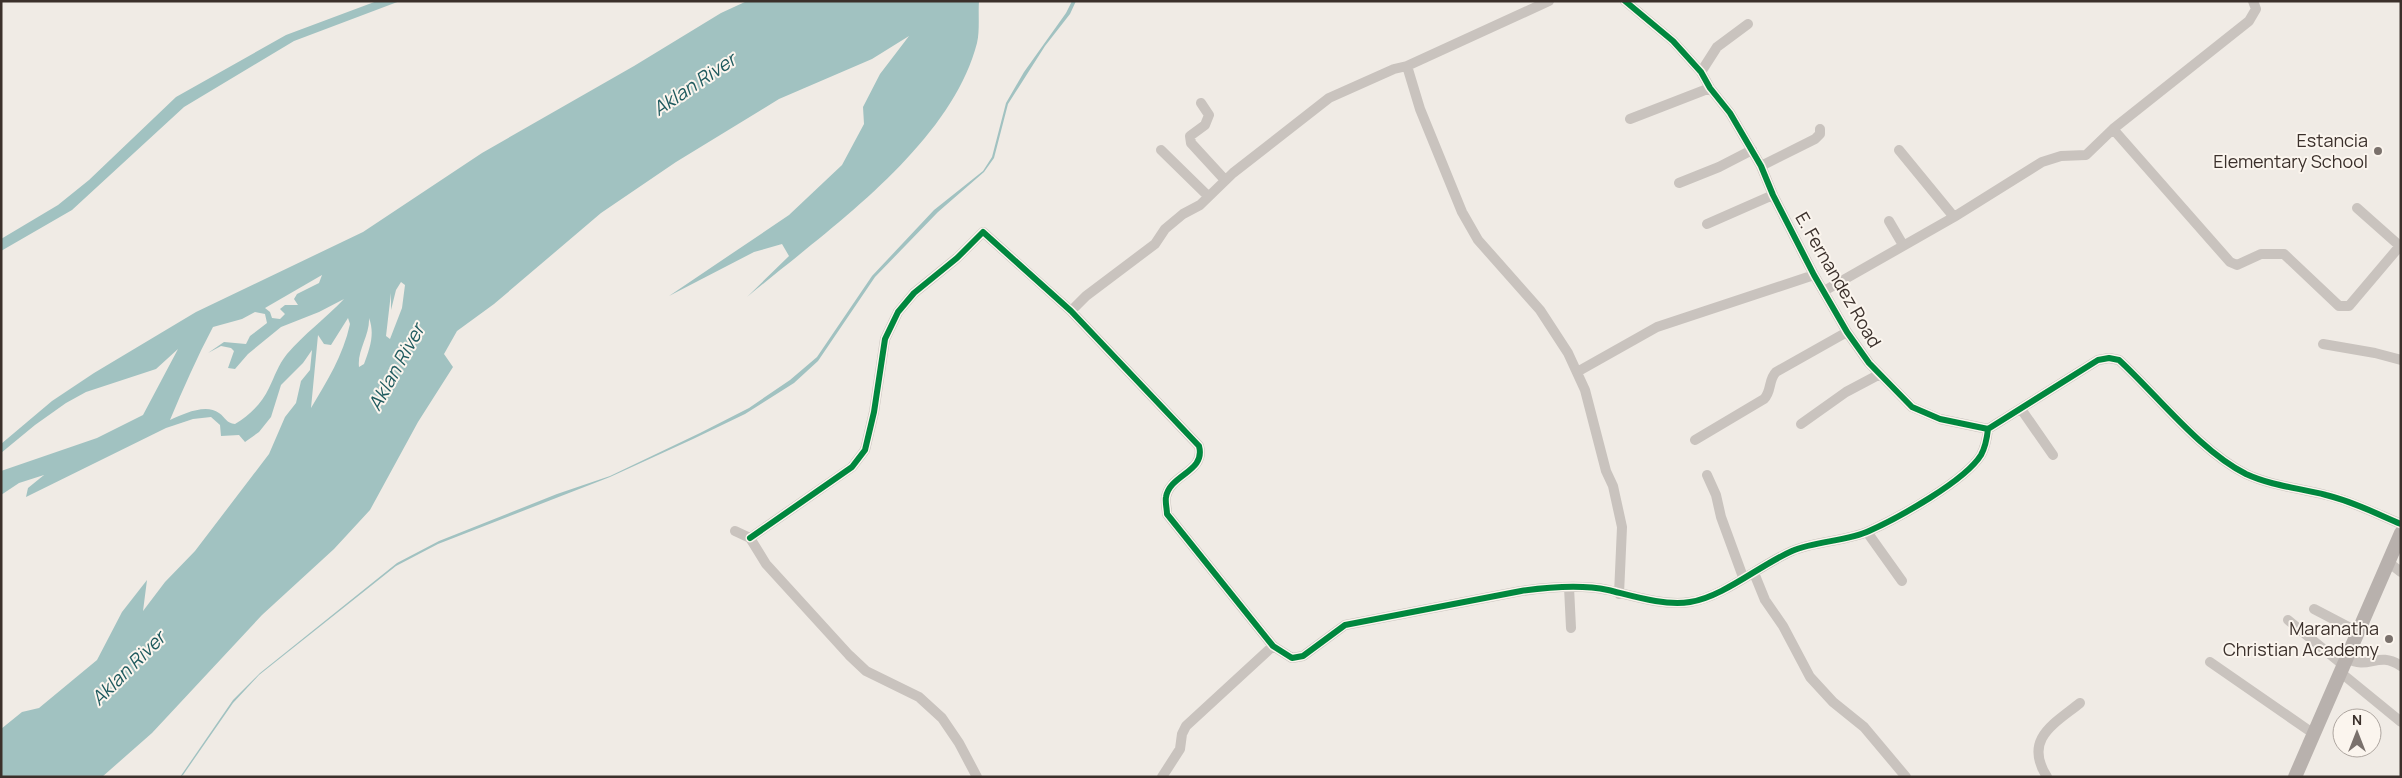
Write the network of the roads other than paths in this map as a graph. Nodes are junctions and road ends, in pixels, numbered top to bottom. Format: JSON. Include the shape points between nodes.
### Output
{"nodes":[{"id":1,"x":1549,"y":1,"type":"edge"},
{"id":2,"x":1625,"y":1,"type":"edge"},
{"id":3,"x":2253,"y":1,"type":"edge"},
{"id":4,"x":1748,"y":24,"type":"dead end"},
{"id":5,"x":1407,"y":66,"type":"junction"},
{"id":6,"x":1700,"y":72,"type":"junction"},
{"id":7,"x":1710,"y":88,"type":"junction"},
{"id":8,"x":1201,"y":103,"type":"dead end"},
{"id":9,"x":1630,"y":119,"type":"dead end"},
{"id":10,"x":1820,"y":129,"type":"dead end"},
{"id":11,"x":2113,"y":129,"type":"junction"},
{"id":12,"x":1161,"y":150,"type":"dead end"},
{"id":13,"x":1752,"y":150,"type":"junction"},
{"id":14,"x":1899,"y":150,"type":"dead end"},
{"id":15,"x":1761,"y":166,"type":"junction"},
{"id":16,"x":1225,"y":180,"type":"junction"},
{"id":17,"x":1679,"y":183,"type":"dead end"},
{"id":18,"x":1773,"y":195,"type":"junction"},
{"id":19,"x":1208,"y":196,"type":"junction"},
{"id":20,"x":2357,"y":208,"type":"dead end"},
{"id":21,"x":1954,"y":217,"type":"junction"},
{"id":22,"x":1889,"y":221,"type":"dead end"},
{"id":23,"x":1707,"y":224,"type":"dead end"},
{"id":24,"x":1903,"y":245,"type":"junction"},
{"id":25,"x":2400,"y":247,"type":"edge"},
{"id":26,"x":1814,"y":275,"type":"junction"},
{"id":27,"x":1824,"y":291,"type":"junction"},
{"id":28,"x":1071,"y":311,"type":"junction"},
{"id":29,"x":1847,"y":332,"type":"junction"},
{"id":30,"x":2323,"y":344,"type":"dead end"},
{"id":31,"x":2401,"y":360,"type":"edge"},
{"id":32,"x":1577,"y":372,"type":"junction"},
{"id":33,"x":1880,"y":374,"type":"junction"},
{"id":34,"x":2021,"y":410,"type":"junction"},
{"id":35,"x":1801,"y":424,"type":"dead end"},
{"id":36,"x":1988,"y":429,"type":"junction"},
{"id":37,"x":1695,"y":440,"type":"dead end"},
{"id":38,"x":2053,"y":456,"type":"dead end"},
{"id":39,"x":1707,"y":475,"type":"dead end"},
{"id":40,"x":2401,"y":524,"type":"edge"},
{"id":41,"x":735,"y":531,"type":"dead end"},
{"id":42,"x":1867,"y":532,"type":"junction"},
{"id":43,"x":2401,"y":533,"type":"edge"},
{"id":44,"x":750,"y":538,"type":"junction"},
{"id":45,"x":2388,"y":562,"type":"junction"},
{"id":46,"x":2401,"y":572,"type":"edge"},
{"id":47,"x":1754,"y":573,"type":"junction"},
{"id":48,"x":1742,"y":577,"type":"junction"},
{"id":49,"x":1902,"y":581,"type":"dead end"},
{"id":50,"x":1569,"y":587,"type":"junction"},
{"id":51,"x":1619,"y":594,"type":"junction"},
{"id":52,"x":2314,"y":609,"type":"dead end"},
{"id":53,"x":2288,"y":620,"type":"dead end"},
{"id":54,"x":1571,"y":628,"type":"dead end"},
{"id":55,"x":2358,"y":632,"type":"junction"},
{"id":56,"x":1273,"y":646,"type":"junction"},
{"id":57,"x":2210,"y":662,"type":"dead end"},
{"id":58,"x":2343,"y":665,"type":"junction"},
{"id":59,"x":2401,"y":666,"type":"edge"},
{"id":60,"x":2080,"y":703,"type":"dead end"},
{"id":61,"x":2401,"y":722,"type":"edge"},
{"id":62,"x":2314,"y":734,"type":"junction"},
{"id":63,"x":978,"y":777,"type":"edge"},
{"id":64,"x":1162,"y":777,"type":"edge"},
{"id":65,"x":1906,"y":777,"type":"edge"},
{"id":66,"x":2047,"y":777,"type":"edge"},
{"id":67,"x":2296,"y":777,"type":"edge"}],
"edges":[{"from":1,"to":5,"type":"street"},
{"from":2,"to":6,"type":"street","name":"E. Fernandez Road","via":[[1673,41]]},
{"from":3,"to":11,"type":"street","via":[[2256,9],[2249,22]]},
{"from":4,"to":6,"type":"street","via":[[1718,47]]},
{"from":5,"to":16,"type":"street","via":[[1329,98]]},
{"from":5,"to":32,"type":"street","via":[[1420,109],[1462,212],[1478,240],[1540,310]]},
{"from":6,"to":7,"type":"street","name":"E. Fernandez Road"},
{"from":7,"to":9,"type":"street"},
{"from":7,"to":13,"type":"street","name":"E. Fernandez Road","via":[[1730,113]]},
{"from":8,"to":16,"type":"street","via":[[1209,115],[1205,125],[1190,136],[1191,143]]},
{"from":10,"to":15,"type":"street","via":[[1815,139]]},
{"from":11,"to":21,"type":"street","via":[[2086,155],[2061,156],[2042,162]]},
{"from":11,"to":25,"type":"street","via":[[2230,262],[2237,265],[2261,254],[2284,254],[2339,306],[2344,307],[2349,306]]},
{"from":12,"to":19,"type":"street"},
{"from":13,"to":15,"type":"street","name":"E. Fernandez Road"},
{"from":13,"to":17,"type":"street"},
{"from":14,"to":21,"type":"street"},
{"from":15,"to":18,"type":"street","name":"E. Fernandez Road"},
{"from":16,"to":19,"type":"street"},
{"from":18,"to":23,"type":"street"},
{"from":18,"to":26,"type":"street","name":"E. Fernandez Road"},
{"from":19,"to":28,"type":"street","via":[[1165,229],[1155,244]]},
{"from":20,"to":25,"type":"street"},
{"from":21,"to":24,"type":"street"},
{"from":22,"to":24,"type":"street"},
{"from":24,"to":27,"type":"street"},
{"from":26,"to":27,"type":"street","name":"E. Fernandez Road"},
{"from":26,"to":32,"type":"street","via":[[1657,328]]},
{"from":27,"to":29,"type":"street","name":"E. Fernandez Road"},
{"from":28,"to":44,"type":"street","via":[[983,232],[914,293],[898,312],[885,339],[865,450],[852,467]]},
{"from":28,"to":56,"type":"street","via":[[1199,446],[1202,454],[1198,463],[1171,487],[1166,497],[1167,514]]},
{"from":29,"to":33,"type":"street","name":"E. Fernandez Road"},
{"from":29,"to":37,"type":"street","via":[[1776,372],[1771,377],[1764,400]]},
{"from":30,"to":31,"type":"street"},
{"from":32,"to":51,"type":"street","via":[[1613,486],[1622,527]]},
{"from":33,"to":35,"type":"street","via":[[1846,392]]},
{"from":33,"to":36,"type":"street","name":"E. Fernandez Road","via":[[1912,407],[1940,419]]},
{"from":34,"to":36,"type":"street"},
{"from":34,"to":38,"type":"street"},
{"from":34,"to":40,"type":"street","via":[[2098,360],[2119,360],[2178,420],[2244,473],[2279,486],[2328,495]]},
{"from":36,"to":42,"type":"street","via":[[1986,443],[1971,467],[1941,490]]},
{"from":39,"to":48,"type":"street"},
{"from":41,"to":44,"type":"street"},
{"from":42,"to":47,"type":"street","via":[[1792,551]]},
{"from":42,"to":49,"type":"street"},
{"from":43,"to":45,"type":"main road"},
{"from":44,"to":63,"type":"street","via":[[766,564],[849,656],[866,670],[919,697],[942,718]]},
{"from":45,"to":46,"type":"street"},
{"from":45,"to":55,"type":"main road"},
{"from":47,"to":48,"type":"street"},
{"from":47,"to":65,"type":"street","via":[[1765,600],[1810,677],[1833,702],[1864,727]]},
{"from":48,"to":51,"type":"street","via":[[1720,591],[1692,602]]},
{"from":50,"to":51,"type":"street"},
{"from":50,"to":54,"type":"street"},
{"from":50,"to":56,"type":"street","via":[[1521,591],[1345,625],[1303,656],[1292,658]]},
{"from":52,"to":55,"type":"street"},
{"from":53,"to":58,"type":"street"},
{"from":55,"to":58,"type":"main road"},
{"from":56,"to":64,"type":"street","via":[[1186,726],[1180,748]]},
{"from":57,"to":62,"type":"street"},
{"from":58,"to":59,"type":"street","via":[[2385,658]]},
{"from":58,"to":61,"type":"street"},
{"from":58,"to":62,"type":"main road"},
{"from":60,"to":66,"type":"street","via":[[2041,737],[2038,750]]},
{"from":62,"to":67,"type":"main road"}]}
